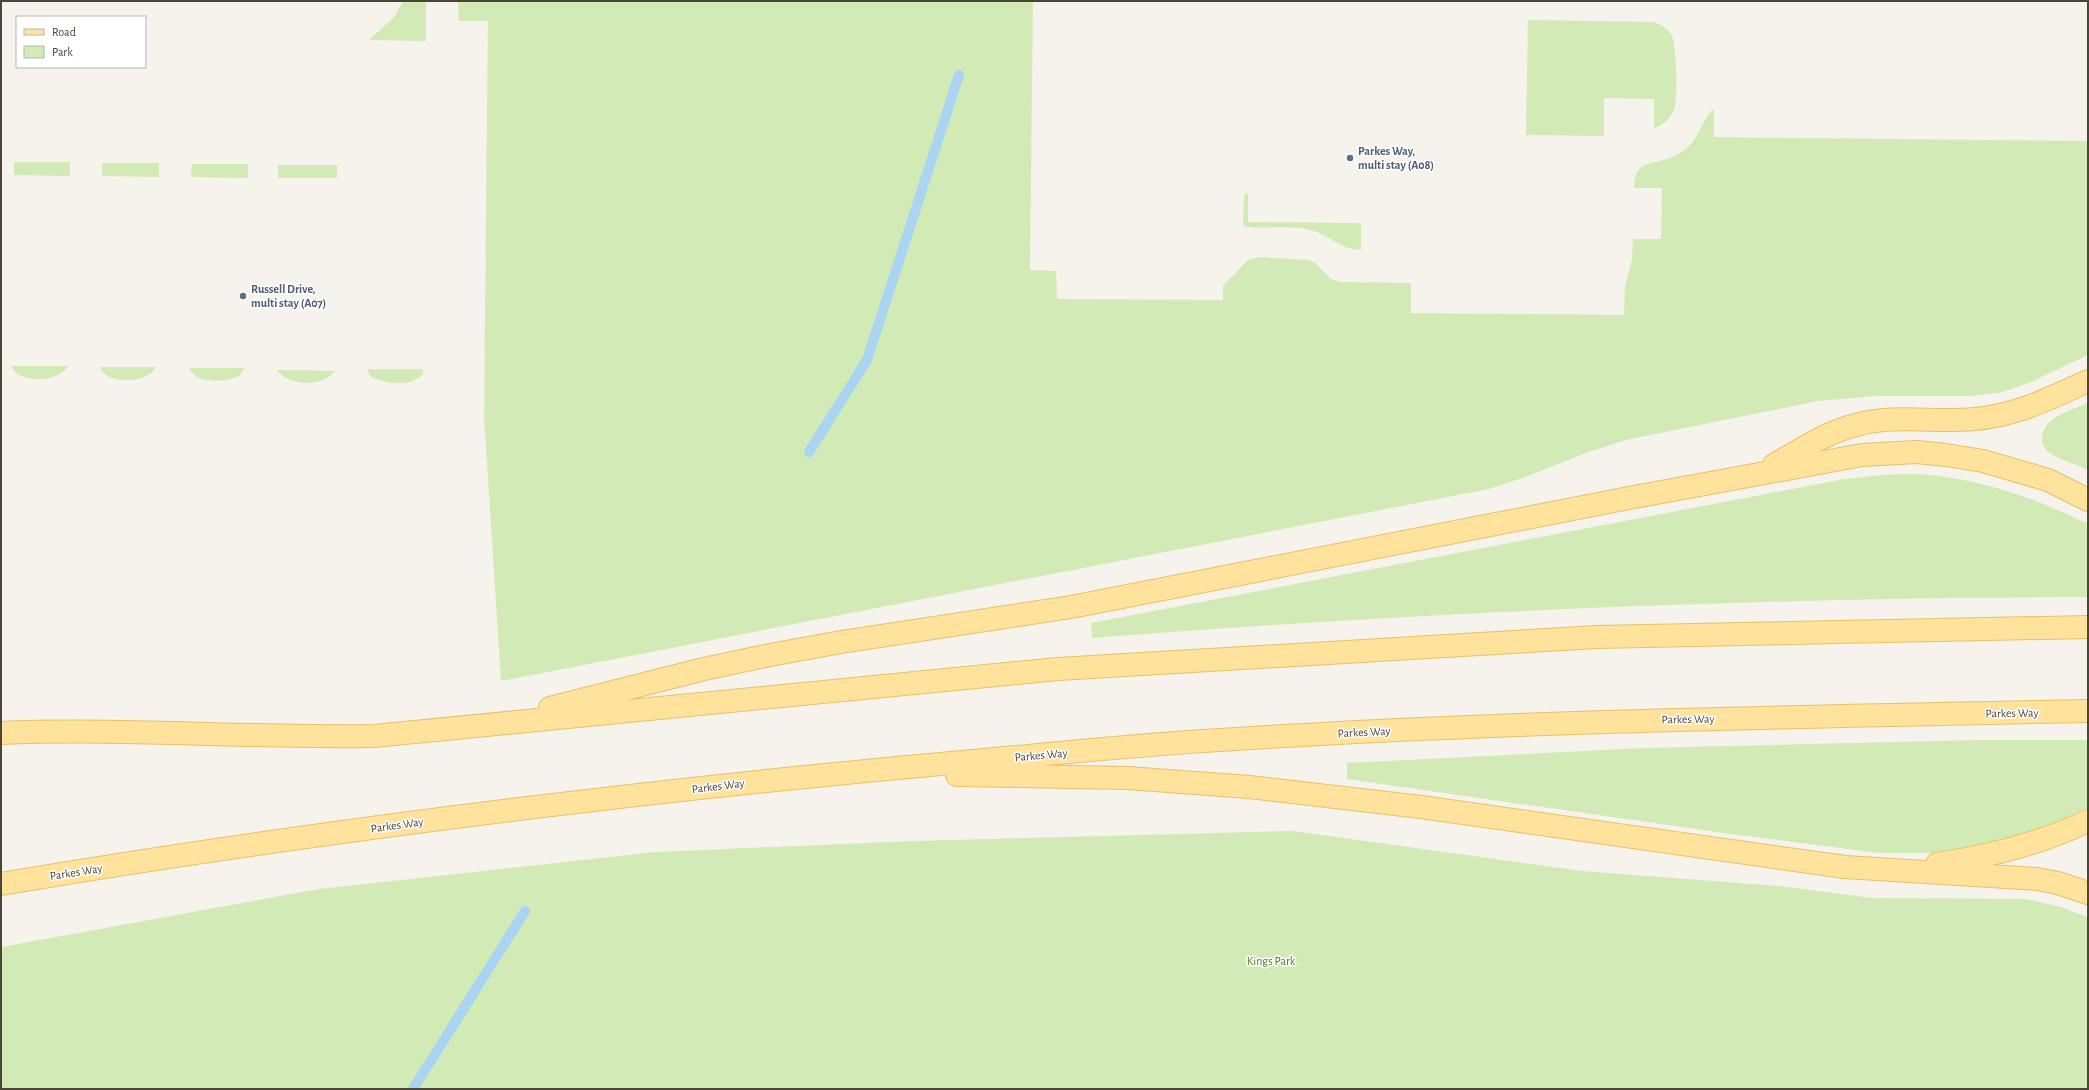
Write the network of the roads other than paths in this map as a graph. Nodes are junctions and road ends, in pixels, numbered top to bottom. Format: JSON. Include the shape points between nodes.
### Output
{"nodes":[{"id":1,"x":2088,"y":381,"type":"edge"},
{"id":2,"x":1756,"y":475,"type":"junction"},
{"id":3,"x":2088,"y":500,"type":"edge"},
{"id":4,"x":2088,"y":627,"type":"edge"},
{"id":5,"x":2088,"y":711,"type":"edge"},
{"id":6,"x":483,"y":725,"type":"junction"},
{"id":7,"x":1,"y":733,"type":"edge"},
{"id":8,"x":845,"y":772,"type":"junction"},
{"id":9,"x":2088,"y":821,"type":"edge"},
{"id":10,"x":1885,"y":871,"type":"junction"},
{"id":11,"x":1,"y":884,"type":"edge"},
{"id":12,"x":2088,"y":893,"type":"edge"}],
"edges":[{"from":1,"to":2,"type":"main road","via":[[2016,412],[1989,418],[1891,420],[1856,424],[1828,435]]},
{"from":2,"to":3,"type":"main road","via":[[1862,455],[1904,452],[1946,454],[2016,469],[2048,480]]},
{"from":2,"to":6,"type":"main road","via":[[1071,607],[770,655],[704,669]]},
{"from":4,"to":6,"type":"main road","via":[[1597,637],[1058,669]]},
{"from":5,"to":8,"type":"main road","name":"Parkes Way","via":[[1594,721],[1341,733],[1201,741]]},
{"from":6,"to":7,"type":"main road","via":[[374,736],[310,737],[118,731]]},
{"from":8,"to":10,"type":"main road","via":[[1128,778],[1250,786]]},
{"from":8,"to":11,"type":"main road","name":"Parkes Way","via":[[421,822]]},
{"from":9,"to":10,"type":"main road","via":[[2058,835],[2001,853]]},
{"from":10,"to":12,"type":"main road","via":[[2037,880],[2058,883]]}]}
